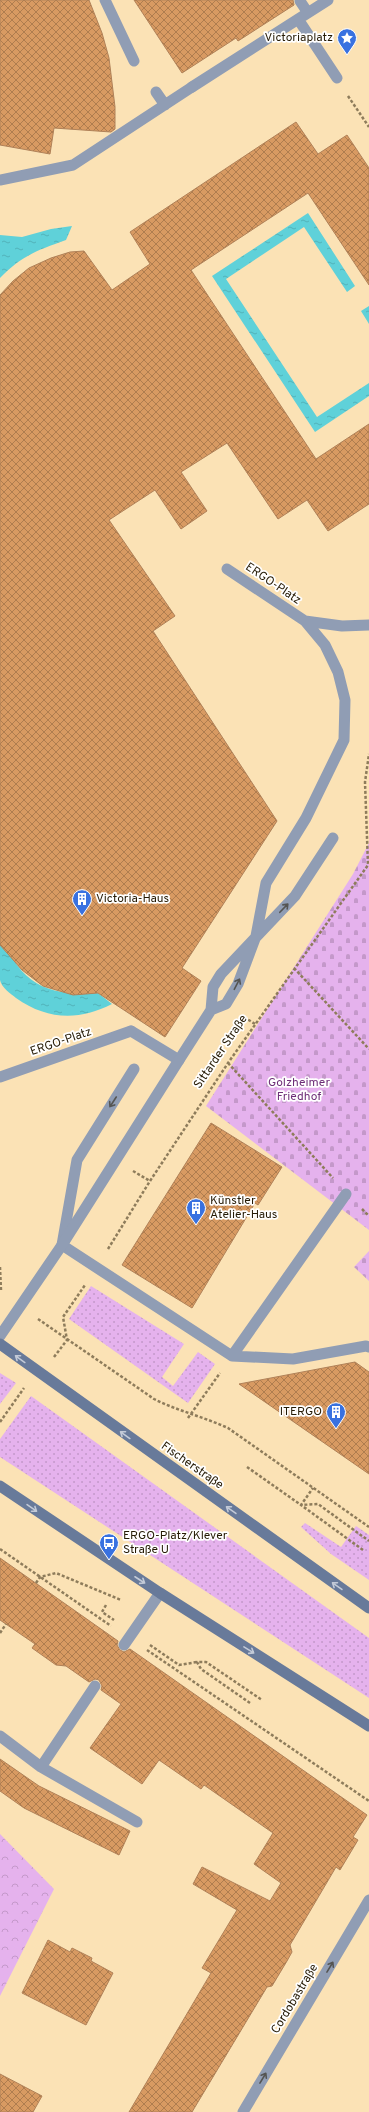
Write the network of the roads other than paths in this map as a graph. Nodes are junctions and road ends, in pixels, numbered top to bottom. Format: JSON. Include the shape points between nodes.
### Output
{"nodes":[{"id":1,"x":105,"y":0,"type":"edge"},
{"id":2,"x":328,"y":0,"type":"edge"},
{"id":3,"x":300,"y":1,"type":"edge"},
{"id":4,"x":308,"y":12,"type":"junction"},
{"id":5,"x":298,"y":19,"type":"junction"},
{"id":6,"x":134,"y":61,"type":"dead end"},
{"id":7,"x":337,"y":78,"type":"road end"},
{"id":8,"x":156,"y":92,"type":"dead end"},
{"id":9,"x":165,"y":105,"type":"junction"},
{"id":10,"x":0,"y":180,"type":"edge"},
{"id":11,"x":227,"y":569,"type":"dead end"},
{"id":12,"x":304,"y":621,"type":"junction"},
{"id":13,"x":369,"y":625,"type":"edge"},
{"id":14,"x":333,"y":838,"type":"dead end"},
{"id":15,"x":256,"y":936,"type":"junction"},
{"id":16,"x":211,"y":1010,"type":"junction"},
{"id":17,"x":179,"y":1060,"type":"junction"},
{"id":18,"x":134,"y":1069,"type":"dead end"},
{"id":19,"x":0,"y":1077,"type":"edge"},
{"id":20,"x":346,"y":1194,"type":"road end"},
{"id":21,"x":62,"y":1245,"type":"junction"},
{"id":22,"x":0,"y":1336,"type":"edge"},
{"id":23,"x":0,"y":1344,"type":"edge"},
{"id":24,"x":369,"y":1348,"type":"edge"},
{"id":25,"x":232,"y":1356,"type":"junction"},
{"id":26,"x":0,"y":1486,"type":"edge"},
{"id":27,"x":160,"y":1593,"type":"junction"},
{"id":28,"x":369,"y":1608,"type":"edge"},
{"id":29,"x":126,"y":1641,"type":"road end"},
{"id":30,"x":96,"y":1686,"type":"dead end"},
{"id":31,"x":369,"y":1726,"type":"edge"},
{"id":32,"x":0,"y":1736,"type":"edge"},
{"id":33,"x":41,"y":1767,"type":"junction"},
{"id":34,"x":137,"y":1822,"type":"dead end"},
{"id":35,"x":369,"y":1900,"type":"edge"},
{"id":36,"x":243,"y":2112,"type":"edge"}],
"edges":[{"from":1,"to":6,"type":"street"},
{"from":2,"to":4,"type":"street"},
{"from":3,"to":4,"type":"street"},
{"from":4,"to":5,"type":"street"},
{"from":5,"to":7,"type":"street"},
{"from":5,"to":9,"type":"street"},
{"from":8,"to":9,"type":"street"},
{"from":9,"to":10,"type":"street","via":[[73,165]]},
{"from":11,"to":12,"type":"street","name":"ERGO-Platz"},
{"from":12,"to":13,"type":"street","via":[[342,626]]},
{"from":12,"to":15,"type":"street","name":"Sittarder Straße","via":[[325,645],[338,672],[345,700],[344,740],[306,818],[266,883]]},
{"from":15,"to":14,"type":"street","one_way":true,"via":[[295,896]]},
{"from":15,"to":16,"type":"street","name":"Sittarder Straße","via":[[221,974],[213,987]]},
{"from":16,"to":15,"type":"street","name":"Sittarder Straße","one_way":true,"via":[[226,1004],[238,984]]},
{"from":16,"to":17,"type":"street","name":"Sittarder Straße"},
{"from":17,"to":19,"type":"street","name":"ERGO-Platz","via":[[131,1031]]},
{"from":17,"to":21,"type":"street","name":"Sittarder Straße"},
{"from":18,"to":21,"type":"street","one_way":true,"via":[[77,1160]]},
{"from":20,"to":25,"type":"street"},
{"from":21,"to":22,"type":"street","name":"Sittarder Straße"},
{"from":21,"to":25,"type":"street"},
{"from":28,"to":23,"type":"main road","name":"Fischerstraße","one_way":true},
{"from":24,"to":25,"type":"street","via":[[366,1346],[294,1359]]},
{"from":26,"to":27,"type":"main road","one_way":true},
{"from":27,"to":29,"type":"street"},
{"from":27,"to":31,"type":"main road","one_way":true},
{"from":30,"to":33,"type":"street"},
{"from":32,"to":33,"type":"street"},
{"from":33,"to":34,"type":"street"},
{"from":36,"to":35,"type":"street","name":"Cordobastraße","one_way":true}]}
